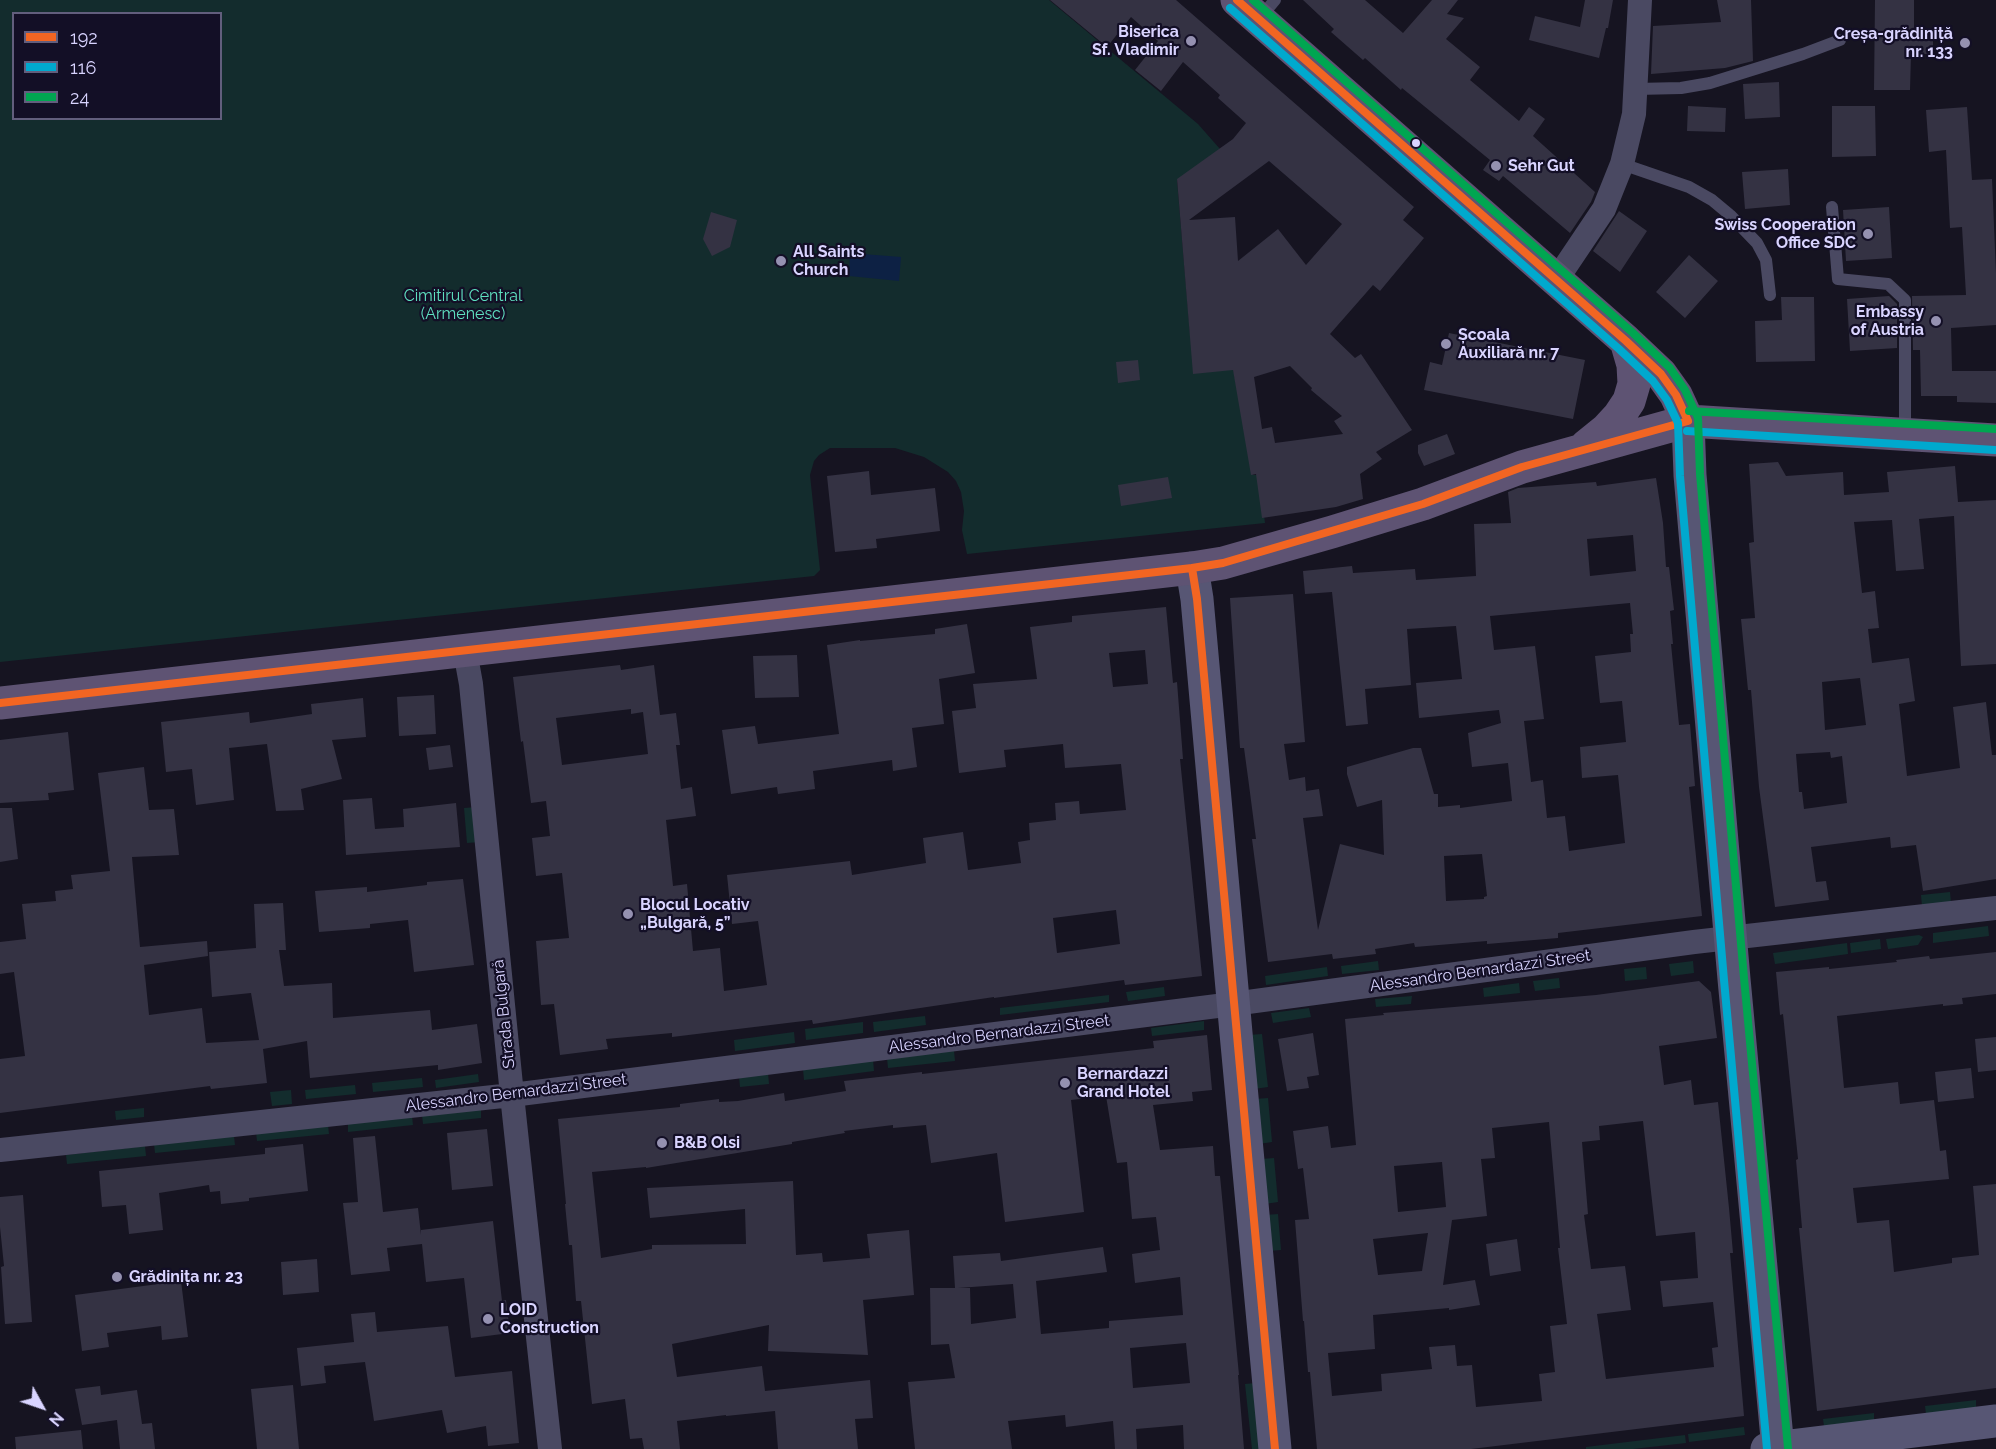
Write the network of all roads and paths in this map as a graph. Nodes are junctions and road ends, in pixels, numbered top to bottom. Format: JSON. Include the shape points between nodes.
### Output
{"nodes":[{"id":1,"x":1640,"y":0,"type":"edge"},
{"id":2,"x":1257,"y":6,"type":"edge"},
{"id":3,"x":1840,"y":40,"type":"dead end"},
{"id":4,"x":1636,"y":89,"type":"junction"},
{"id":5,"x":1622,"y":164,"type":"junction"},
{"id":6,"x":1832,"y":207,"type":"dead end"},
{"id":7,"x":1557,"y":279,"type":"junction"},
{"id":8,"x":1770,"y":296,"type":"dead end"},
{"id":9,"x":1626,"y":340,"type":"junction"},
{"id":10,"x":1688,"y":421,"type":"junction"},
{"id":11,"x":1905,"y":434,"type":"junction"},
{"id":12,"x":1996,"y":440,"type":"edge"},
{"id":13,"x":1579,"y":452,"type":"junction"},
{"id":14,"x":1192,"y":568,"type":"junction"},
{"id":15,"x":465,"y":651,"type":"junction"},
{"id":16,"x":0,"y":690,"type":"edge"},
{"id":17,"x":16,"y":701,"type":"edge"},
{"id":18,"x":1996,"y":908,"type":"edge"},
{"id":19,"x":1731,"y":938,"type":"junction"},
{"id":20,"x":1233,"y":1004,"type":"junction"},
{"id":21,"x":512,"y":1095,"type":"junction"},
{"id":22,"x":0,"y":1150,"type":"edge"},
{"id":23,"x":1996,"y":1421,"type":"edge"},
{"id":24,"x":1774,"y":1448,"type":"edge"},
{"id":25,"x":550,"y":1449,"type":"edge"},
{"id":26,"x":1275,"y":1449,"type":"edge"}],
"edges":[{"from":1,"to":4,"type":"street"},
{"from":2,"to":7,"type":"main road"},
{"from":3,"to":4,"type":"lane","via":[[1710,82],[1681,88]]},
{"from":4,"to":5,"type":"street"},
{"from":5,"to":7,"type":"street","via":[[1604,209]]},
{"from":5,"to":8,"type":"lane","via":[[1689,187],[1730,215],[1757,243],[1766,260]]},
{"from":6,"to":11,"type":"lane","via":[[1838,279],[1888,284],[1905,300]]},
{"from":7,"to":9,"type":"main road"},
{"from":9,"to":10,"type":"main road","via":[[1661,374]]},
{"from":9,"to":13,"type":"main road","via":[[1634,384],[1629,401],[1607,429]]},
{"from":10,"to":11,"type":"main road"},
{"from":10,"to":13,"type":"main road"},
{"from":10,"to":19,"type":"main road"},
{"from":11,"to":12,"type":"main road"},
{"from":13,"to":14,"type":"main road","via":[[1522,467],[1332,532]]},
{"from":14,"to":15,"type":"main road"},
{"from":14,"to":20,"type":"main road"},
{"from":15,"to":17,"type":"main road"},
{"from":15,"to":21,"type":"street","name":"Strada Bulgară"},
{"from":16,"to":17,"type":"lane"},
{"from":18,"to":19,"type":"street","name":"Alessandro Bernardazzi Street"},
{"from":19,"to":20,"type":"street","name":"Alessandro Bernardazzi Street"},
{"from":19,"to":24,"type":"main road"},
{"from":20,"to":21,"type":"street","name":"Alessandro Bernardazzi Street"},
{"from":20,"to":26,"type":"main road"},
{"from":21,"to":22,"type":"street","name":"Alessandro Bernardazzi Street"},
{"from":21,"to":25,"type":"street","name":"Strada Bulgară"},
{"from":23,"to":24,"type":"main road"}]}
